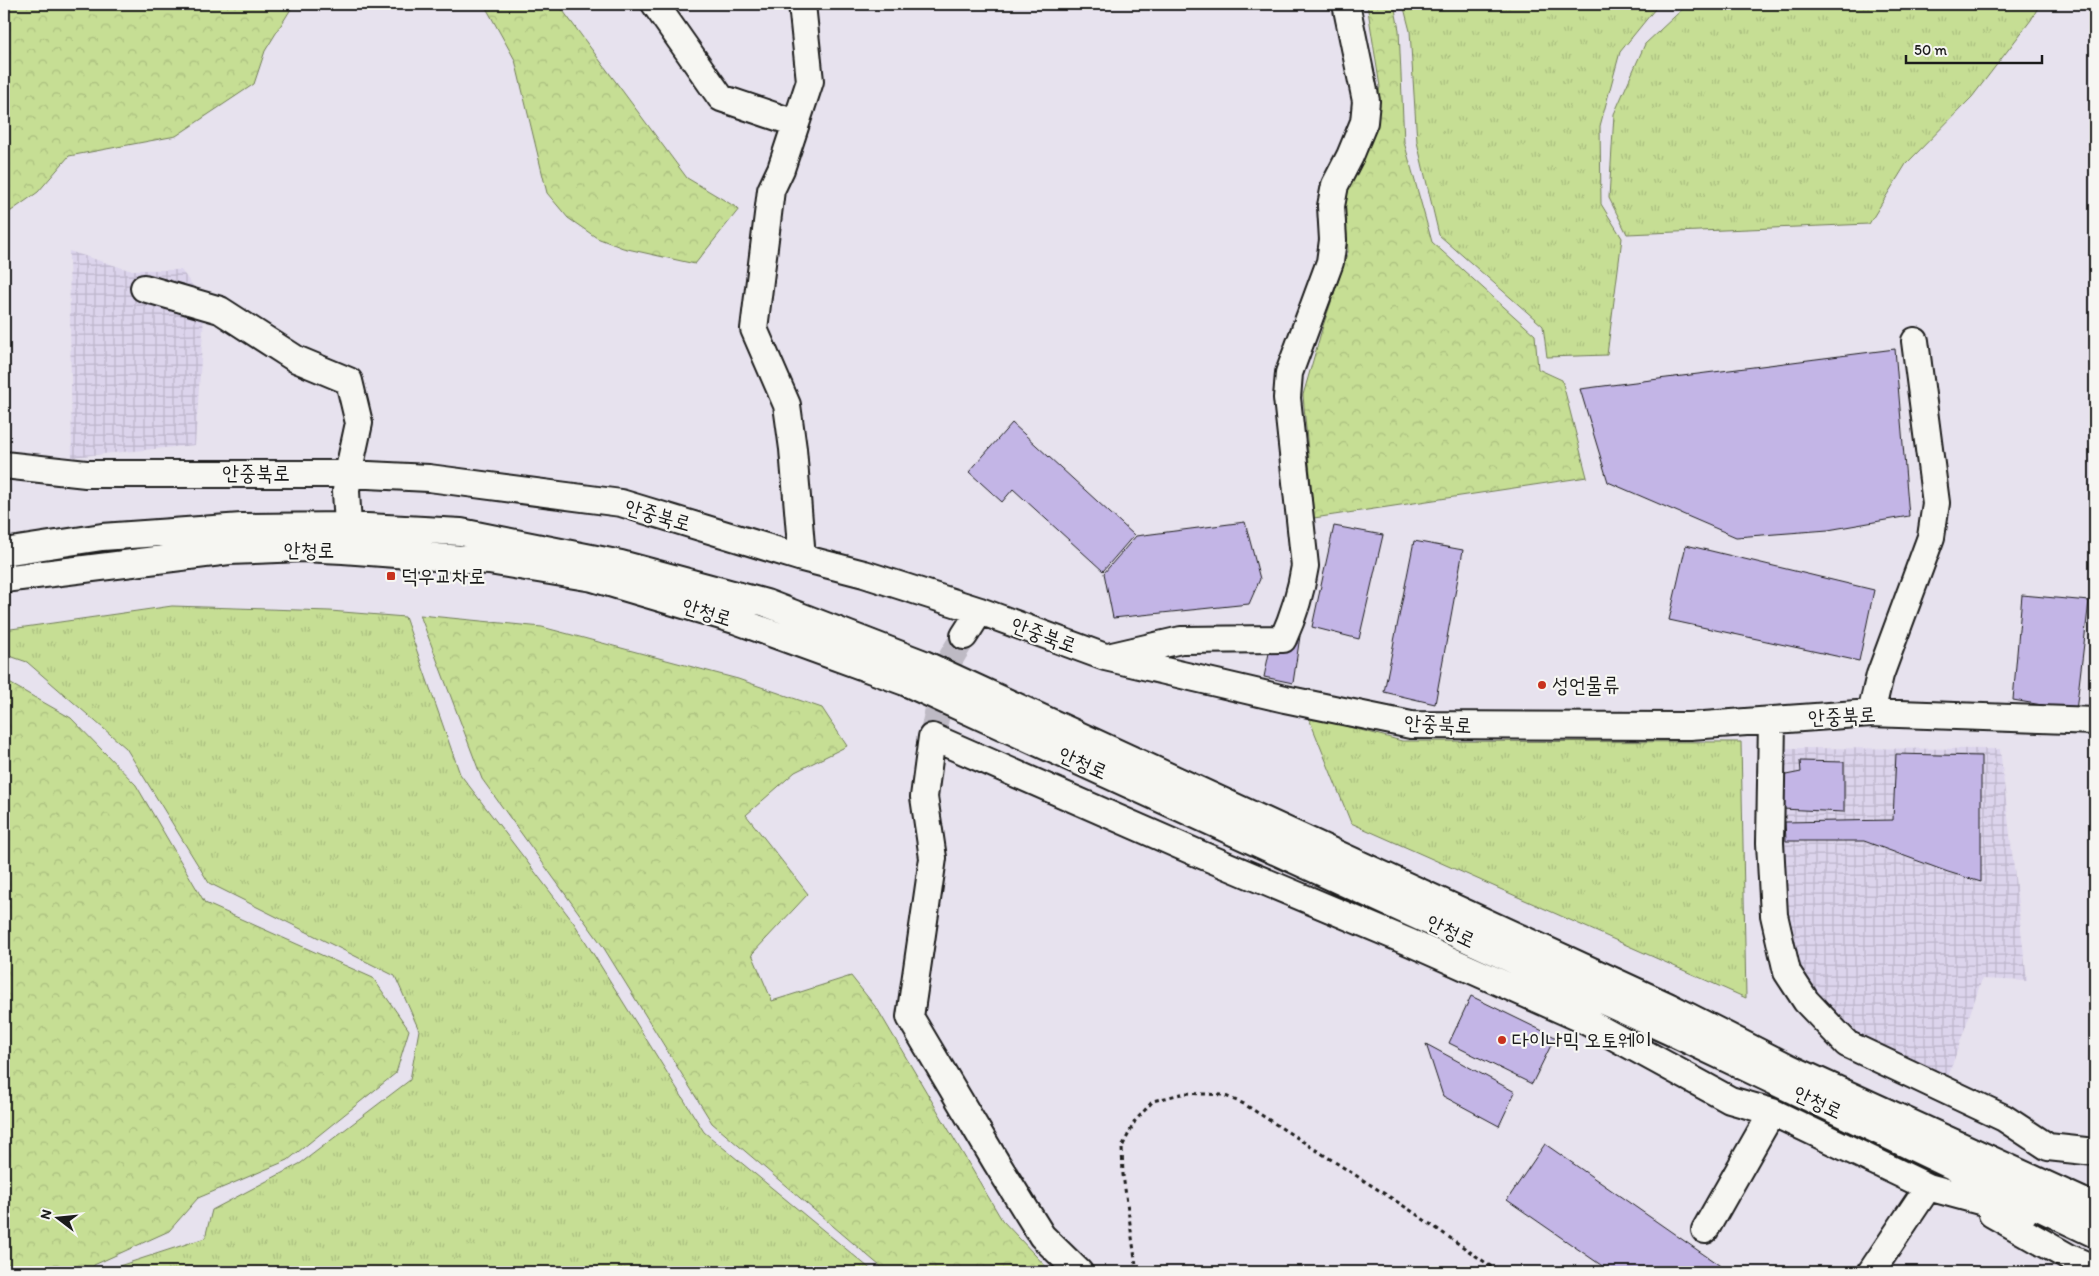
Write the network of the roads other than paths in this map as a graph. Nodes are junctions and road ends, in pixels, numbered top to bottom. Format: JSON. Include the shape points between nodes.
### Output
{"nodes":[{"id":1,"x":656,"y":4,"type":"edge"},
{"id":2,"x":802,"y":4,"type":"edge"},
{"id":3,"x":1346,"y":4,"type":"edge"},
{"id":4,"x":795,"y":124,"type":"junction"},
{"id":5,"x":144,"y":288,"type":"dead end"},
{"id":6,"x":1915,"y":341,"type":"dead end"},
{"id":7,"x":4,"y":465,"type":"edge"},
{"id":8,"x":348,"y":474,"type":"junction"},
{"id":9,"x":346,"y":538,"type":"junction"},
{"id":10,"x":4,"y":552,"type":"edge"},
{"id":11,"x":802,"y":558,"type":"junction"},
{"id":12,"x":6,"y":580,"type":"edge"},
{"id":13,"x":980,"y":611,"type":"junction"},
{"id":14,"x":964,"y":636,"type":"tunnel mouth"},
{"id":15,"x":1105,"y":658,"type":"junction"},
{"id":16,"x":1871,"y":713,"type":"junction"},
{"id":17,"x":1772,"y":720,"type":"junction"},
{"id":18,"x":2095,"y":721,"type":"edge"},
{"id":19,"x":1669,"y":1031,"type":"junction"},
{"id":20,"x":1730,"y":1100,"type":"junction"},
{"id":21,"x":1772,"y":1112,"type":"junction"},
{"id":22,"x":2095,"y":1152,"type":"edge"},
{"id":23,"x":1928,"y":1187,"type":"junction"},
{"id":24,"x":1960,"y":1197,"type":"junction"},
{"id":25,"x":2095,"y":1207,"type":"edge"},
{"id":26,"x":1705,"y":1230,"type":"dead end"},
{"id":27,"x":2087,"y":1230,"type":"edge"},
{"id":28,"x":2095,"y":1269,"type":"edge"},
{"id":29,"x":1079,"y":1272,"type":"edge"},
{"id":30,"x":1871,"y":1272,"type":"edge"}],
"edges":[{"from":1,"to":4,"type":"street","via":[[721,98]]},
{"from":2,"to":4,"type":"street","via":[[810,81]]},
{"from":3,"to":15,"type":"street","via":[[1366,101],[1364,122],[1335,185],[1331,206],[1333,240],[1330,262],[1289,373],[1287,398],[1305,566],[1296,611],[1283,639],[1182,640]]},
{"from":4,"to":11,"type":"street","via":[[771,190],[754,329],[787,405],[794,449]]},
{"from":5,"to":8,"type":"street","via":[[220,310],[296,360],[349,381],[359,423]]},
{"from":6,"to":16,"type":"street","via":[[1936,503],[1931,537],[1880,675]]},
{"from":7,"to":8,"type":"street","name":"안중북로","via":[[86,474]]},
{"from":8,"to":9,"type":"street"},
{"from":8,"to":11,"type":"street","name":"안중북로","via":[[429,478],[621,503]]},
{"from":9,"to":10,"type":"street","name":"안청로","via":[[242,527],[112,536]]},
{"from":9,"to":12,"type":"street","name":"안청로","via":[[302,548],[229,551]]},
{"from":9,"to":19,"type":"street","name":"안청로","via":[[593,578],[735,620],[905,682]]},
{"from":9,"to":25,"type":"street","name":"안청로","via":[[461,532],[621,564],[766,603],[924,664],[1670,1007],[1790,1068]]},
{"from":11,"to":13,"type":"street","name":"안중북로"},
{"from":13,"to":14,"type":"street"},
{"from":13,"to":15,"type":"street","name":"안중북로"},
{"from":15,"to":17,"type":"street","name":"안중북로","via":[[1285,700],[1411,725],[1690,726]]},
{"from":16,"to":17,"type":"street","name":"안중북로"},
{"from":16,"to":18,"type":"street","name":"안중북로"},
{"from":17,"to":22,"type":"street","via":[[1770,843],[1774,915],[1787,972],[1806,1001],[1847,1044],[2004,1118],[2048,1147]]},
{"from":19,"to":20,"type":"street"},
{"from":19,"to":27,"type":"street","name":"안청로"},
{"from":20,"to":21,"type":"street"},
{"from":20,"to":29,"type":"street","via":[[1582,1019],[932,737],[924,798],[933,858],[910,1016],[1042,1236]]},
{"from":21,"to":23,"type":"street"},
{"from":21,"to":26,"type":"street"},
{"from":23,"to":24,"type":"street"},
{"from":23,"to":30,"type":"street"},
{"from":24,"to":27,"type":"street"},
{"from":24,"to":28,"type":"street"}]}
